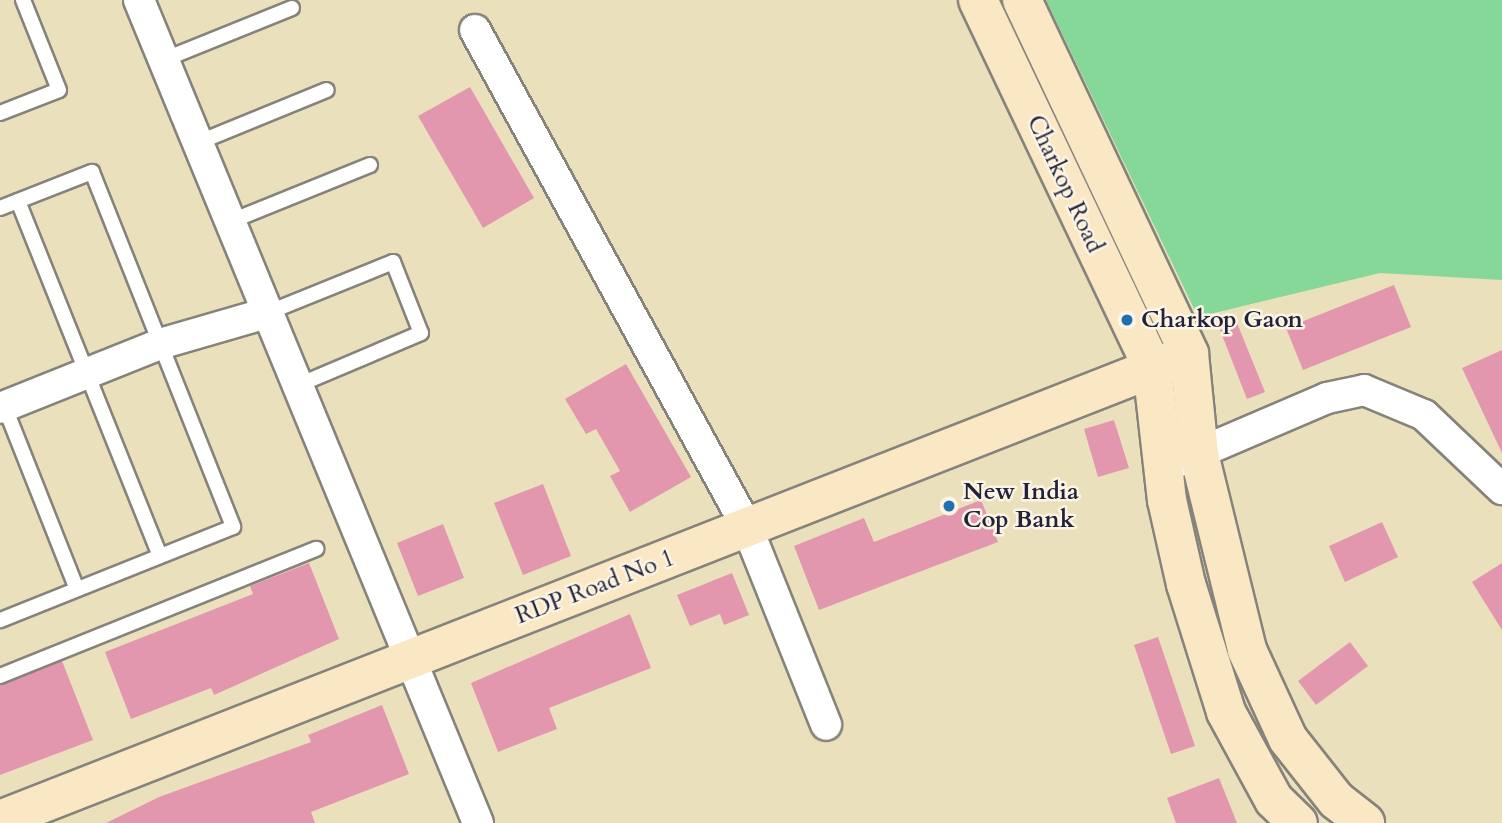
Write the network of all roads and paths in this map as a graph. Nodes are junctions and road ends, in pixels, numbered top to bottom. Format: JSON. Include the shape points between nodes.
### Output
{"nodes":[{"id":1,"x":23,"y":0,"type":"edge"},
{"id":2,"x":139,"y":0,"type":"edge"},
{"id":3,"x":978,"y":0,"type":"edge"},
{"id":4,"x":1022,"y":0,"type":"edge"},
{"id":5,"x":292,"y":8,"type":"dead end"},
{"id":6,"x":475,"y":30,"type":"dead end"},
{"id":7,"x":163,"y":60,"type":"junction"},
{"id":8,"x":327,"y":90,"type":"dead end"},
{"id":9,"x":0,"y":113,"type":"edge"},
{"id":10,"x":197,"y":143,"type":"junction"},
{"id":11,"x":370,"y":165,"type":"dead end"},
{"id":12,"x":18,"y":201,"type":"junction"},
{"id":13,"x":0,"y":208,"type":"edge"},
{"id":14,"x":229,"y":222,"type":"junction"},
{"id":15,"x":267,"y":313,"type":"junction"},
{"id":16,"x":160,"y":344,"type":"junction"},
{"id":17,"x":1189,"y":354,"type":"junction"},
{"id":18,"x":1152,"y":367,"type":"junction"},
{"id":19,"x":87,"y":373,"type":"junction"},
{"id":20,"x":296,"y":386,"type":"junction"},
{"id":21,"x":1,"y":403,"type":"edge"},
{"id":22,"x":1199,"y":454,"type":"junction"},
{"id":23,"x":1161,"y":467,"type":"junction"},
{"id":24,"x":1502,"y":489,"type":"edge"},
{"id":25,"x":747,"y":527,"type":"junction"},
{"id":26,"x":316,"y":549,"type":"dead end"},
{"id":27,"x":160,"y":556,"type":"junction"},
{"id":28,"x":77,"y":589,"type":"junction"},
{"id":29,"x":0,"y":620,"type":"edge"},
{"id":30,"x":409,"y":660,"type":"junction"},
{"id":31,"x":0,"y":676,"type":"edge"},
{"id":32,"x":826,"y":725,"type":"dead end"},
{"id":33,"x":0,"y":820,"type":"edge"},
{"id":34,"x":478,"y":823,"type":"edge"},
{"id":35,"x":1297,"y":823,"type":"edge"},
{"id":36,"x":1365,"y":823,"type":"edge"}],
"edges":[{"from":1,"to":9,"type":"lane","via":[[59,90]]},
{"from":2,"to":7,"type":"street"},
{"from":3,"to":18,"type":"street","name":"Charkop Road"},
{"from":4,"to":17,"type":"street","name":"Charkop Road"},
{"from":5,"to":7,"type":"lane"},
{"from":6,"to":25,"type":"street"},
{"from":7,"to":10,"type":"street"},
{"from":8,"to":10,"type":"lane"},
{"from":10,"to":14,"type":"street"},
{"from":11,"to":14,"type":"lane"},
{"from":12,"to":13,"type":"lane"},
{"from":12,"to":16,"type":"lane","via":[[92,172]]},
{"from":12,"to":19,"type":"lane"},
{"from":14,"to":15,"type":"street"},
{"from":15,"to":16,"type":"street"},
{"from":15,"to":20,"type":"street"},
{"from":15,"to":20,"type":"lane","via":[[393,262],[398,274],[421,333]]},
{"from":16,"to":19,"type":"street"},
{"from":16,"to":27,"type":"lane","via":[[233,527]]},
{"from":17,"to":18,"type":"street","name":"RDP Road No 1"},
{"from":17,"to":22,"type":"street","name":"Charkop Road"},
{"from":18,"to":23,"type":"street"},
{"from":18,"to":25,"type":"street","name":"RDP Road No 1"},
{"from":19,"to":21,"type":"street"},
{"from":19,"to":27,"type":"lane"},
{"from":20,"to":30,"type":"street"},
{"from":21,"to":28,"type":"lane"},
{"from":22,"to":23,"type":"street"},
{"from":22,"to":24,"type":"street","via":[[1327,398],[1364,390],[1424,415]]},
{"from":22,"to":36,"type":"street","name":"Charkop Road","via":[[1247,650],[1288,739],[1336,800]]},
{"from":23,"to":35,"type":"street","via":[[1186,584],[1226,712],[1274,800]]},
{"from":25,"to":30,"type":"street","name":"RDP Road No 1"},
{"from":25,"to":32,"type":"street"},
{"from":26,"to":31,"type":"lane"},
{"from":27,"to":28,"type":"lane"},
{"from":28,"to":29,"type":"lane"},
{"from":30,"to":33,"type":"street","name":"RDP Road No 1"},
{"from":30,"to":34,"type":"street"}]}
